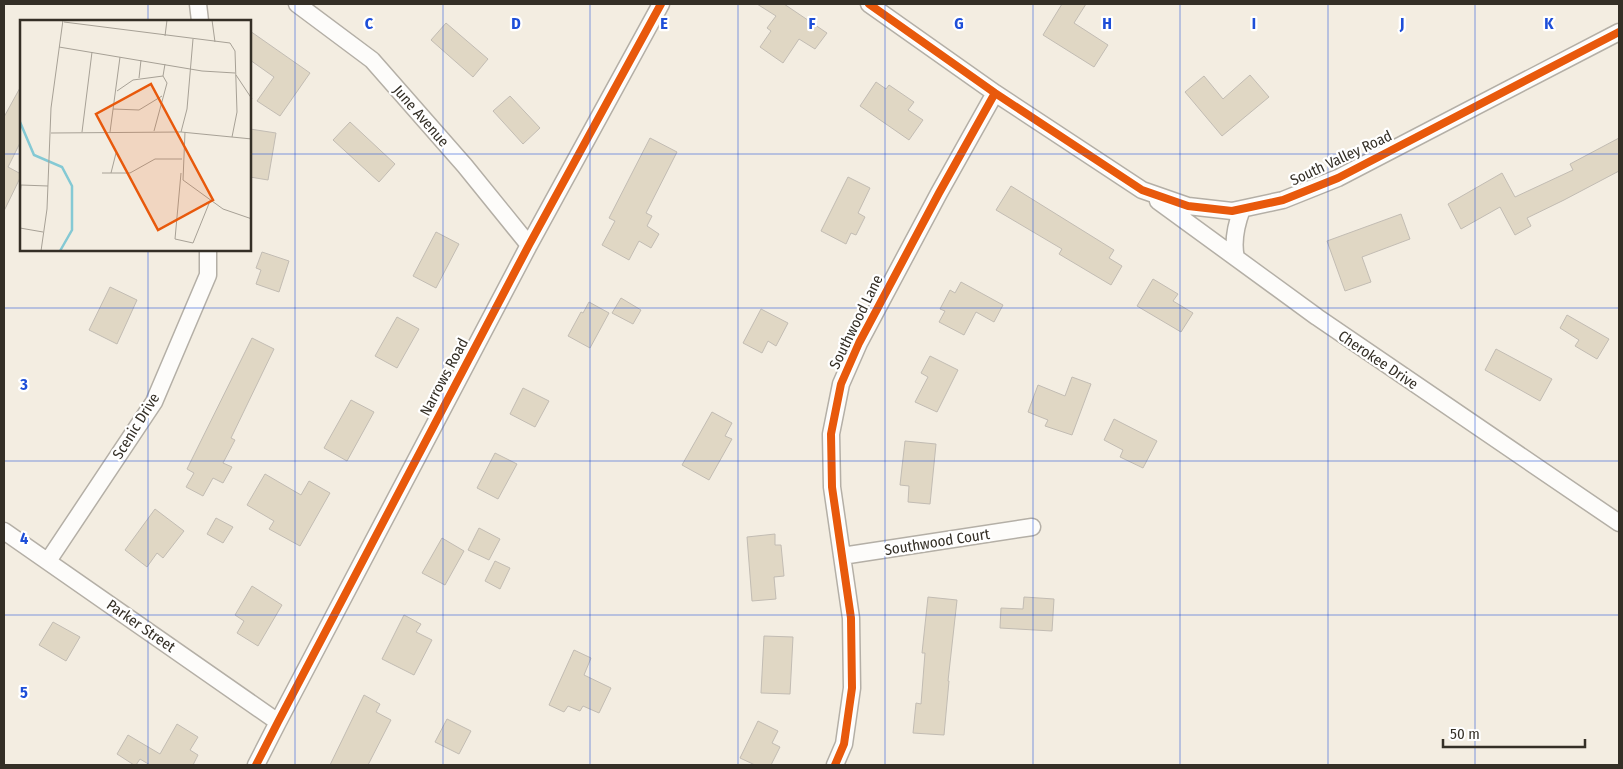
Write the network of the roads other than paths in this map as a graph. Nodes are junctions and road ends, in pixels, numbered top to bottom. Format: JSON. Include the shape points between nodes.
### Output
{"nodes":[{"id":1,"x":198,"y":4,"type":"edge"},
{"id":2,"x":297,"y":4,"type":"edge"},
{"id":3,"x":661,"y":4,"type":"edge"},
{"id":4,"x":869,"y":4,"type":"edge"},
{"id":5,"x":200,"y":20,"type":"edge"},
{"id":6,"x":1617,"y":35,"type":"edge"},
{"id":7,"x":995,"y":93,"type":"junction"},
{"id":8,"x":1142,"y":190,"type":"junction"},
{"id":9,"x":1242,"y":209,"type":"junction"},
{"id":10,"x":529,"y":245,"type":"junction"},
{"id":11,"x":208,"y":251,"type":"edge"},
{"id":12,"x":1236,"y":258,"type":"junction"},
{"id":13,"x":1619,"y":523,"type":"edge"},
{"id":14,"x":1032,"y":527,"type":"dead end"},
{"id":15,"x":4,"y":531,"type":"edge"},
{"id":16,"x":842,"y":556,"type":"junction"},
{"id":17,"x":48,"y":561,"type":"junction"},
{"id":18,"x":278,"y":722,"type":"junction"},
{"id":19,"x":256,"y":765,"type":"edge"},
{"id":20,"x":835,"y":765,"type":"edge"}],
"edges":[{"from":1,"to":5,"type":"street"},
{"from":2,"to":10,"type":"street","name":"June Avenue","via":[[372,60]]},
{"from":3,"to":10,"type":"street","name":"Narrows Road"},
{"from":4,"to":7,"type":"street","name":"South Valley Road"},
{"from":6,"to":9,"type":"street","name":"South Valley Road","via":[[1338,178],[1283,200]]},
{"from":7,"to":8,"type":"street","name":"South Valley Road"},
{"from":7,"to":16,"type":"street","name":"Southwood Lane","via":[[858,343],[841,384],[831,434],[832,487]]},
{"from":8,"to":9,"type":"street","name":"South Valley Road","via":[[1188,206],[1232,211]]},
{"from":8,"to":12,"type":"street","name":"Cherokee Drive"},
{"from":9,"to":12,"type":"street","via":[[1235,236]]},
{"from":10,"to":18,"type":"street","name":"Narrows Road"},
{"from":11,"to":17,"type":"street","name":"Scenic Drive","via":[[208,275],[154,402]]},
{"from":12,"to":13,"type":"street","name":"Cherokee Drive","via":[[1317,318]]},
{"from":14,"to":16,"type":"street","name":"Southwood Court"},
{"from":15,"to":17,"type":"street","name":"Parker Street"},
{"from":16,"to":20,"type":"street","name":"Southwood Lane","via":[[851,618],[852,688],[844,744]]},
{"from":17,"to":18,"type":"street","name":"Parker Street"},
{"from":18,"to":19,"type":"street","name":"Narrows Road"}]}
